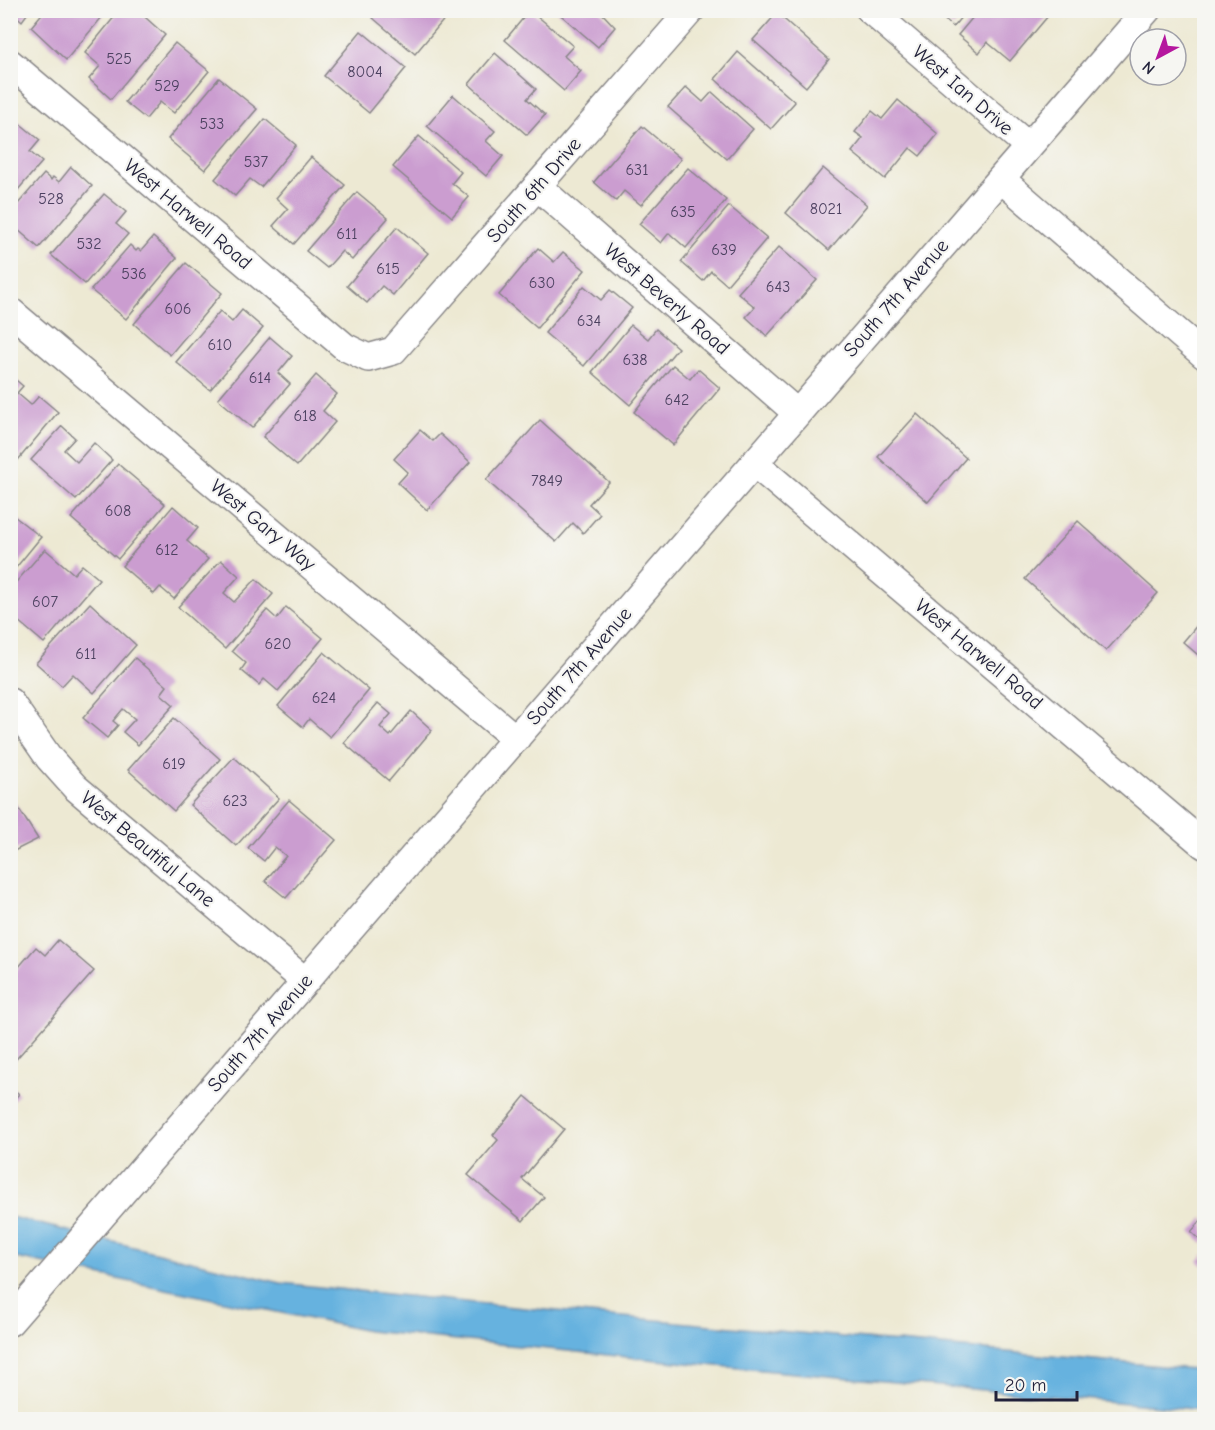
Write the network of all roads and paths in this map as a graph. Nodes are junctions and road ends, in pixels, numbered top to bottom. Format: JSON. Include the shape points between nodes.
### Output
{"nodes":[{"id":1,"x":691,"y":10,"type":"edge"},
{"id":2,"x":870,"y":10,"type":"edge"},
{"id":3,"x":1145,"y":11,"type":"edge"},
{"id":4,"x":10,"y":63,"type":"edge"},
{"id":5,"x":1028,"y":146,"type":"junction"},
{"id":6,"x":1001,"y":179,"type":"junction"},
{"id":7,"x":537,"y":186,"type":"junction"},
{"id":8,"x":10,"y":311,"type":"edge"},
{"id":9,"x":1204,"y":355,"type":"edge"},
{"id":10,"x":368,"y":358,"type":"joint"},
{"id":11,"x":797,"y":412,"type":"junction"},
{"id":12,"x":754,"y":463,"type":"junction"},
{"id":13,"x":15,"y":718,"type":"edge"},
{"id":14,"x":516,"y":739,"type":"junction"},
{"id":15,"x":1204,"y":845,"type":"edge"},
{"id":16,"x":305,"y":981,"type":"junction"},
{"id":17,"x":10,"y":1322,"type":"edge"}],
"edges":[{"from":1,"to":7,"type":"street","name":"South 6th Drive"},
{"from":2,"to":5,"type":"street","name":"West Ian Drive"},
{"from":3,"to":5,"type":"street","name":"South 7th Avenue"},
{"from":4,"to":10,"type":"street","name":"West Harwell Road","via":[[345,347]]},
{"from":5,"to":6,"type":"street","name":"South 7th Avenue"},
{"from":6,"to":9,"type":"street"},
{"from":6,"to":11,"type":"street","name":"South 7th Avenue"},
{"from":7,"to":10,"type":"street","name":"South 6th Drive","via":[[393,351]]},
{"from":7,"to":11,"type":"street","name":"West Beverly Road"},
{"from":8,"to":14,"type":"street","name":"West Gary Way"},
{"from":11,"to":12,"type":"street","name":"South 7th Avenue"},
{"from":12,"to":14,"type":"street","name":"South 7th Avenue"},
{"from":12,"to":15,"type":"street","name":"West Harwell Road"},
{"from":13,"to":16,"type":"street","name":"West Beautiful Lane","via":[[75,787]]},
{"from":14,"to":16,"type":"street","name":"South 7th Avenue"},
{"from":16,"to":17,"type":"street","name":"South 7th Avenue"}]}
